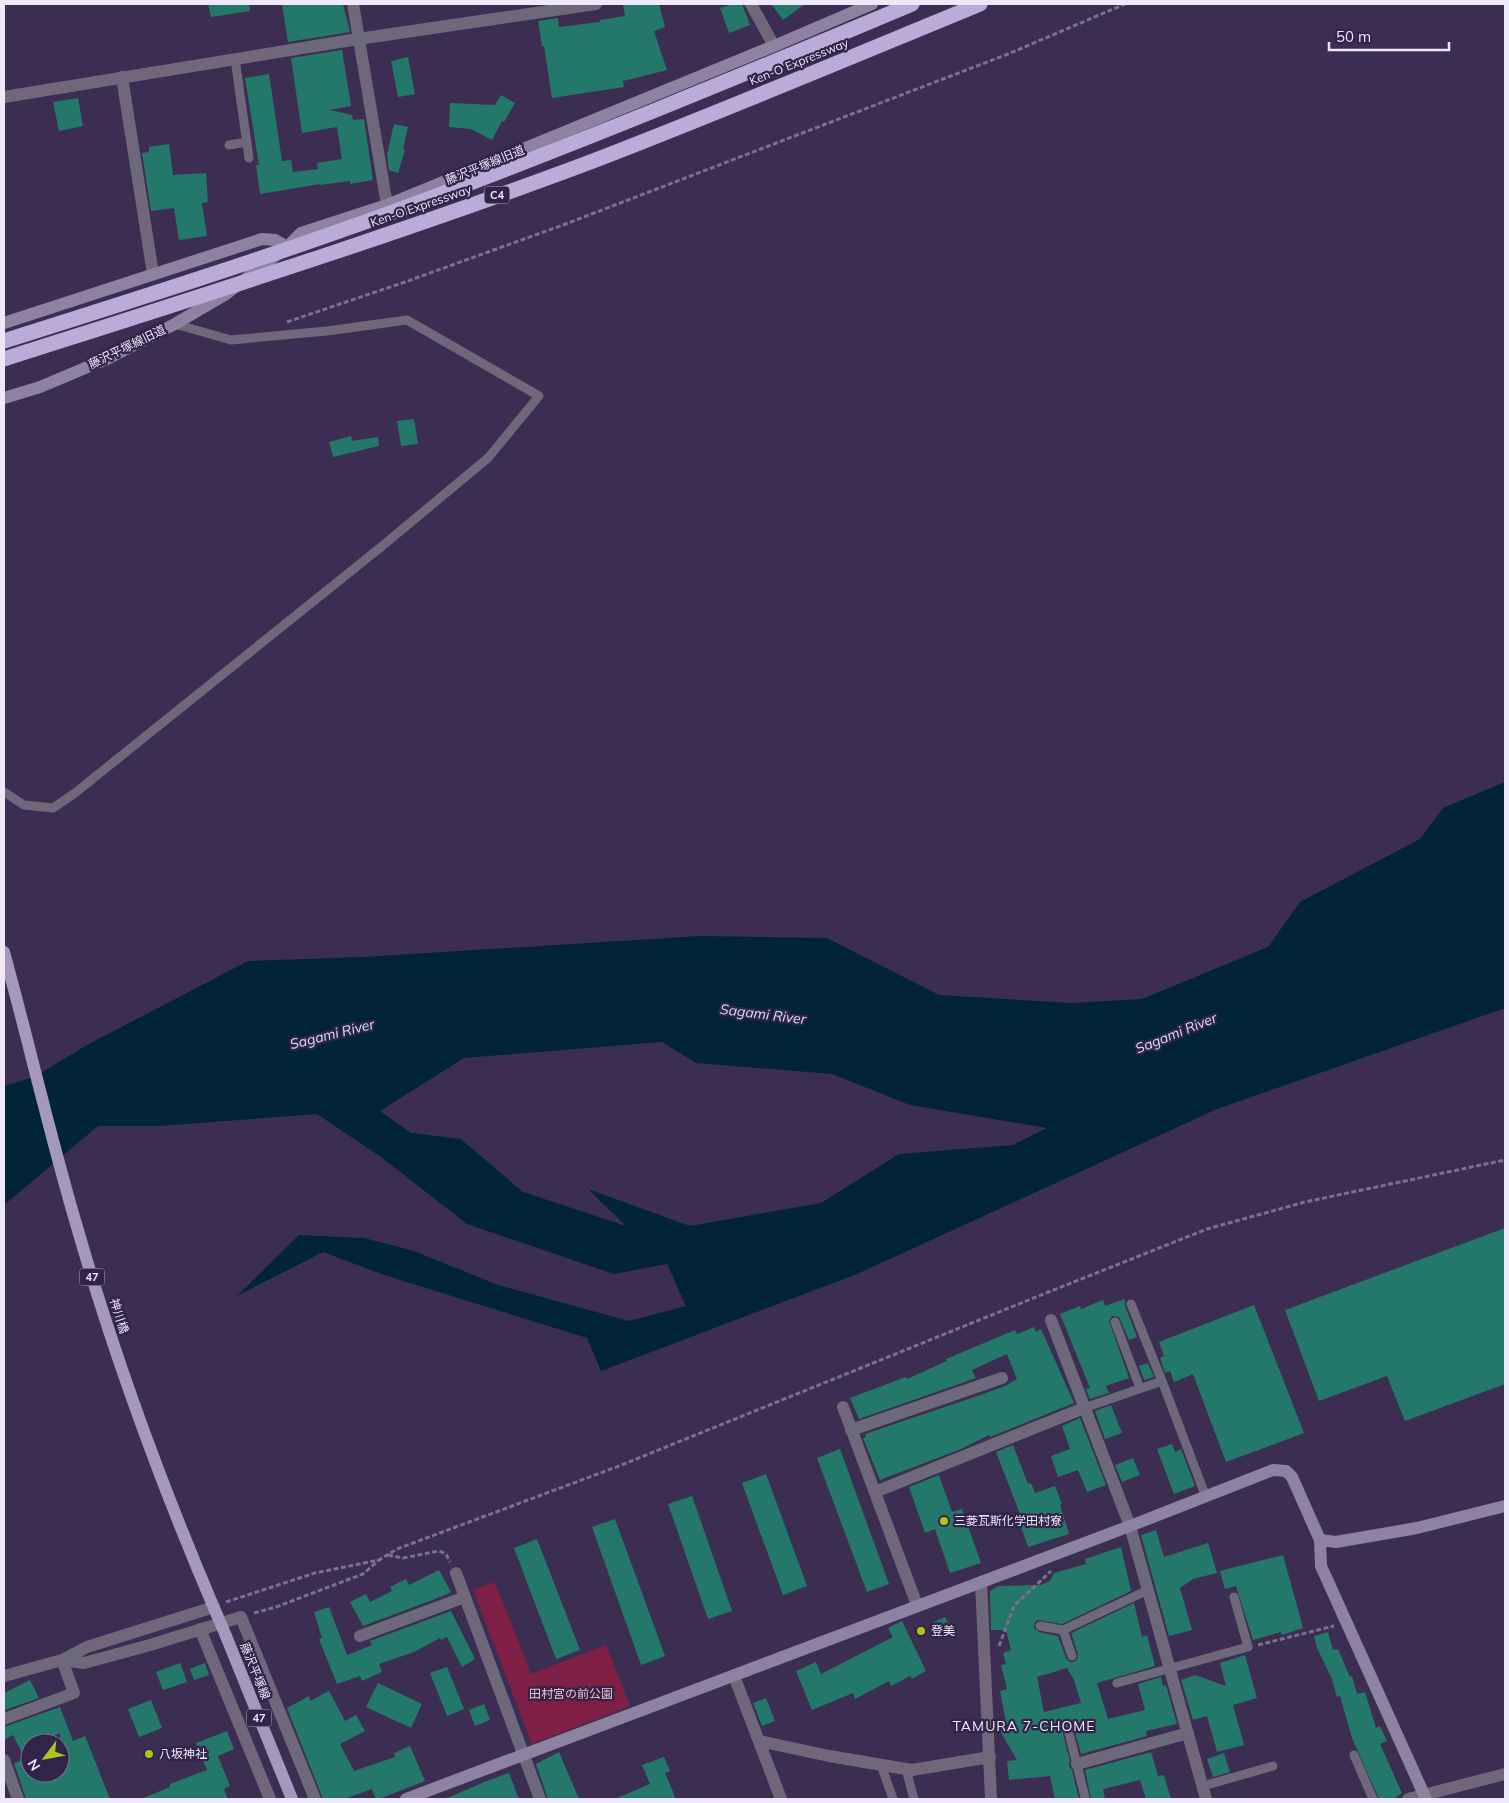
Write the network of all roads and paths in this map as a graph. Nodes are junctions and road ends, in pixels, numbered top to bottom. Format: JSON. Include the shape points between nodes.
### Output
{"nodes":[{"id":1,"x":353,"y":4,"type":"edge"},
{"id":2,"x":596,"y":4,"type":"edge"},
{"id":3,"x":751,"y":4,"type":"edge"},
{"id":4,"x":872,"y":4,"type":"edge"},
{"id":5,"x":912,"y":4,"type":"edge"},
{"id":6,"x":980,"y":4,"type":"edge"},
{"id":7,"x":1125,"y":4,"type":"edge"},
{"id":8,"x":575,"y":5,"type":"edge"},
{"id":9,"x":358,"y":39,"type":"junction"},
{"id":10,"x":774,"y":46,"type":"junction"},
{"id":11,"x":235,"y":59,"type":"junction"},
{"id":12,"x":122,"y":77,"type":"junction"},
{"id":13,"x":4,"y":97,"type":"edge"},
{"id":14,"x":247,"y":142,"type":"junction"},
{"id":15,"x":229,"y":145,"type":"dead end"},
{"id":16,"x":249,"y":158,"type":"dead end"},
{"id":17,"x":387,"y":205,"type":"junction"},
{"id":18,"x":287,"y":247,"type":"junction"},
{"id":19,"x":153,"y":274,"type":"junction"},
{"id":20,"x":286,"y":322,"type":"dead end"},
{"id":21,"x":4,"y":323,"type":"edge"},
{"id":22,"x":175,"y":324,"type":"junction"},
{"id":23,"x":4,"y":341,"type":"edge"},
{"id":24,"x":4,"y":359,"type":"edge"},
{"id":25,"x":4,"y":398,"type":"edge"},
{"id":26,"x":4,"y":792,"type":"edge"},
{"id":27,"x":4,"y":952,"type":"edge"},
{"id":28,"x":1505,"y":1160,"type":"edge"},
{"id":29,"x":1131,"y":1304,"type":"dead end"},
{"id":30,"x":1051,"y":1320,"type":"dead end"},
{"id":31,"x":1115,"y":1322,"type":"dead end"},
{"id":32,"x":1002,"y":1378,"type":"dead end"},
{"id":33,"x":1162,"y":1380,"type":"junction"},
{"id":34,"x":1140,"y":1388,"type":"junction"},
{"id":35,"x":843,"y":1407,"type":"dead end"},
{"id":36,"x":1084,"y":1408,"type":"junction"},
{"id":37,"x":851,"y":1430,"type":"junction"},
{"id":38,"x":875,"y":1492,"type":"junction"},
{"id":39,"x":1206,"y":1497,"type":"junction"},
{"id":40,"x":1505,"y":1506,"type":"edge"},
{"id":41,"x":1130,"y":1526,"type":"junction"},
{"id":42,"x":1320,"y":1540,"type":"junction"},
{"id":43,"x":388,"y":1555,"type":"junction"},
{"id":44,"x":379,"y":1560,"type":"junction"},
{"id":45,"x":1058,"y":1567,"type":"dead end"},
{"id":46,"x":456,"y":1573,"type":"joint"},
{"id":47,"x":981,"y":1582,"type":"junction"},
{"id":48,"x":1148,"y":1590,"type":"junction"},
{"id":49,"x":1234,"y":1597,"type":"dead end"},
{"id":50,"x":466,"y":1598,"type":"junction"},
{"id":51,"x":917,"y":1605,"type":"junction"},
{"id":52,"x":215,"y":1611,"type":"junction"},
{"id":53,"x":241,"y":1617,"type":"junction"},
{"id":54,"x":1348,"y":1623,"type":"junction"},
{"id":55,"x":1040,"y":1626,"type":"dead end"},
{"id":56,"x":200,"y":1629,"type":"junction"},
{"id":57,"x":1064,"y":1630,"type":"junction"},
{"id":58,"x":360,"y":1636,"type":"dead end"},
{"id":59,"x":1248,"y":1647,"type":"junction"},
{"id":60,"x":997,"y":1654,"type":"dead end"},
{"id":61,"x":1072,"y":1656,"type":"dead end"},
{"id":62,"x":62,"y":1660,"type":"junction"},
{"id":63,"x":1170,"y":1669,"type":"junction"},
{"id":64,"x":4,"y":1676,"type":"edge"},
{"id":65,"x":734,"y":1676,"type":"junction"},
{"id":66,"x":1117,"y":1683,"type":"dead end"},
{"id":67,"x":4,"y":1719,"type":"edge"},
{"id":68,"x":1069,"y":1733,"type":"dead end"},
{"id":69,"x":1188,"y":1733,"type":"junction"},
{"id":70,"x":759,"y":1741,"type":"junction"},
{"id":71,"x":524,"y":1755,"type":"junction"},
{"id":72,"x":1354,"y":1756,"type":"dead end"},
{"id":73,"x":990,"y":1757,"type":"junction"},
{"id":74,"x":4,"y":1760,"type":"edge"},
{"id":75,"x":1077,"y":1764,"type":"junction"},
{"id":76,"x":881,"y":1765,"type":"junction"},
{"id":77,"x":1273,"y":1766,"type":"dead end"},
{"id":78,"x":906,"y":1769,"type":"junction"},
{"id":79,"x":1505,"y":1774,"type":"edge"},
{"id":80,"x":1203,"y":1786,"type":"junction"},
{"id":81,"x":1085,"y":1796,"type":"dead end"},
{"id":82,"x":1425,"y":1797,"type":"edge"},
{"id":83,"x":18,"y":1799,"type":"edge"},
{"id":84,"x":270,"y":1799,"type":"edge"},
{"id":85,"x":292,"y":1799,"type":"edge"},
{"id":86,"x":315,"y":1799,"type":"edge"},
{"id":87,"x":406,"y":1799,"type":"edge"},
{"id":88,"x":540,"y":1799,"type":"edge"},
{"id":89,"x":781,"y":1799,"type":"edge"},
{"id":90,"x":893,"y":1799,"type":"edge"},
{"id":91,"x":914,"y":1799,"type":"edge"},
{"id":92,"x":991,"y":1799,"type":"edge"},
{"id":93,"x":1206,"y":1799,"type":"edge"},
{"id":94,"x":1373,"y":1799,"type":"edge"},
{"id":95,"x":1408,"y":1799,"type":"edge"}],
"edges":[{"from":1,"to":9,"type":"street"},
{"from":2,"to":8,"type":"street"},
{"from":3,"to":10,"type":"street"},
{"from":4,"to":10,"type":"street","name":"藤沢平塚線旧道"},
{"from":5,"to":23,"type":"highway","name":"Ken-O Expressway","number":"C4","bridge":true,"via":[[585,139],[399,209],[147,296]]},
{"from":6,"to":24,"type":"highway","name":"Ken-O Expressway","number":"C4","bridge":true,"via":[[592,161],[406,228]]},
{"from":7,"to":20,"type":"path","via":[[1008,54],[582,218]]},
{"from":8,"to":9,"type":"street"},
{"from":9,"to":11,"type":"street"},
{"from":9,"to":17,"type":"street"},
{"from":10,"to":17,"type":"street","name":"藤沢平塚線旧道"},
{"from":11,"to":12,"type":"street"},
{"from":11,"to":14,"type":"lane"},
{"from":12,"to":13,"type":"street"},
{"from":12,"to":19,"type":"street"},
{"from":14,"to":15,"type":"lane"},
{"from":14,"to":16,"type":"lane"},
{"from":17,"to":18,"type":"street","name":"藤沢平塚線旧道","via":[[301,233]]},
{"from":18,"to":19,"type":"street","via":[[275,240],[262,239]]},
{"from":18,"to":22,"type":"street","name":"藤沢平塚線旧道","via":[[226,294]]},
{"from":19,"to":21,"type":"street"},
{"from":22,"to":25,"type":"street","name":"藤沢平塚線旧道","via":[[109,358],[40,387]]},
{"from":22,"to":26,"type":"lane","via":[[231,340],[407,320],[539,396],[488,458],[374,554],[76,793],[53,808],[24,805]]},
{"from":27,"to":52,"type":"main road","name":"神川橋","number":"47","via":[[92,1277],[150,1449]]},
{"from":28,"to":43,"type":"path","via":[[1305,1202],[1207,1229],[619,1466]]},
{"from":29,"to":33,"type":"lane"},
{"from":30,"to":36,"type":"street"},
{"from":31,"to":34,"type":"lane"},
{"from":32,"to":37,"type":"street"},
{"from":33,"to":34,"type":"lane"},
{"from":33,"to":39,"type":"lane"},
{"from":34,"to":36,"type":"lane"},
{"from":35,"to":37,"type":"street"},
{"from":36,"to":38,"type":"street"},
{"from":36,"to":41,"type":"street"},
{"from":37,"to":38,"type":"street"},
{"from":38,"to":51,"type":"street"},
{"from":39,"to":41,"type":"street"},
{"from":39,"to":42,"type":"street","via":[[1273,1470],[1286,1471],[1292,1477]]},
{"from":40,"to":42,"type":"street","via":[[1417,1528],[1336,1542]]},
{"from":41,"to":47,"type":"street"},
{"from":41,"to":48,"type":"street"},
{"from":42,"to":54,"type":"street","via":[[1321,1566]]},
{"from":43,"to":44,"type":"path"},
{"from":43,"to":46,"type":"path","via":[[403,1558],[443,1552]]},
{"from":44,"to":52,"type":"path","via":[[315,1573]]},
{"from":44,"to":53,"type":"path","via":[[363,1574]]},
{"from":45,"to":60,"type":"path","via":[[1014,1606]]},
{"from":46,"to":50,"type":"street"},
{"from":47,"to":51,"type":"street"},
{"from":47,"to":73,"type":"street"},
{"from":48,"to":57,"type":"lane"},
{"from":48,"to":63,"type":"street"},
{"from":49,"to":59,"type":"lane"},
{"from":50,"to":58,"type":"street"},
{"from":50,"to":71,"type":"street"},
{"from":51,"to":65,"type":"street"},
{"from":52,"to":62,"type":"street","via":[[87,1647]]},
{"from":52,"to":85,"type":"main road","name":"藤沢平塚線","number":"47","bridge":true},
{"from":53,"to":56,"type":"street"},
{"from":53,"to":86,"type":"street"},
{"from":54,"to":59,"type":"path"},
{"from":54,"to":82,"type":"street"},
{"from":55,"to":57,"type":"lane"},
{"from":56,"to":62,"type":"street","via":[[84,1663]]},
{"from":56,"to":84,"type":"street"},
{"from":57,"to":61,"type":"lane"},
{"from":59,"to":63,"type":"lane"},
{"from":62,"to":64,"type":"street"},
{"from":62,"to":67,"type":"street","via":[[74,1694]]},
{"from":63,"to":66,"type":"lane"},
{"from":63,"to":69,"type":"street"},
{"from":65,"to":70,"type":"street"},
{"from":65,"to":71,"type":"street"},
{"from":68,"to":75,"type":"lane"},
{"from":69,"to":75,"type":"street"},
{"from":69,"to":80,"type":"street"},
{"from":70,"to":76,"type":"street"},
{"from":70,"to":89,"type":"street"},
{"from":71,"to":87,"type":"street"},
{"from":71,"to":88,"type":"street"},
{"from":72,"to":94,"type":"lane"},
{"from":73,"to":78,"type":"street"},
{"from":73,"to":92,"type":"street"},
{"from":74,"to":83,"type":"street"},
{"from":75,"to":81,"type":"lane"},
{"from":76,"to":78,"type":"street"},
{"from":76,"to":90,"type":"lane"},
{"from":77,"to":80,"type":"lane"},
{"from":78,"to":91,"type":"lane"},
{"from":79,"to":82,"type":"street"},
{"from":80,"to":93,"type":"street"},
{"from":82,"to":95,"type":"street"}]}
